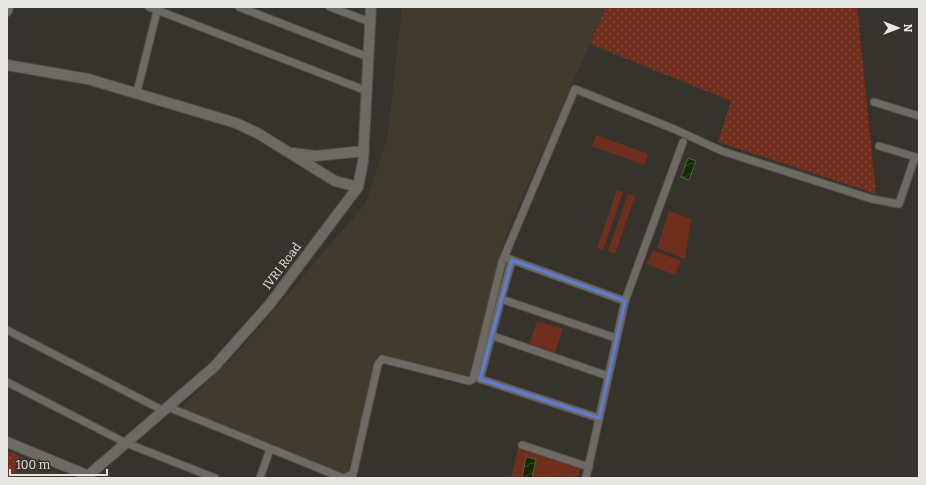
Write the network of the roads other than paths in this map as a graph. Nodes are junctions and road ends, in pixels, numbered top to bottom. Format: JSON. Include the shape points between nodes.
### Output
{"nodes":[{"id":1,"x":8,"y":7,"type":"edge"},
{"id":2,"x":149,"y":7,"type":"edge"},
{"id":3,"x":238,"y":7,"type":"edge"},
{"id":4,"x":330,"y":7,"type":"edge"},
{"id":5,"x":371,"y":7,"type":"edge"},
{"id":6,"x":158,"y":9,"type":"edge"},
{"id":7,"x":7,"y":11,"type":"edge"},
{"id":8,"x":370,"y":22,"type":"junction"},
{"id":9,"x":368,"y":57,"type":"junction"},
{"id":10,"x":7,"y":65,"type":"edge"},
{"id":11,"x":367,"y":91,"type":"junction"},
{"id":12,"x":137,"y":92,"type":"junction"},
{"id":13,"x":874,"y":102,"type":"dead end"},
{"id":14,"x":919,"y":116,"type":"edge"},
{"id":15,"x":683,"y":142,"type":"dead end"},
{"id":16,"x":879,"y":146,"type":"dead end"},
{"id":17,"x":364,"y":152,"type":"junction"},
{"id":18,"x":289,"y":153,"type":"junction"},
{"id":19,"x":316,"y":156,"type":"junction"},
{"id":20,"x":917,"y":157,"type":"edge"},
{"id":21,"x":314,"y":168,"type":"junction"},
{"id":22,"x":358,"y":187,"type":"junction"},
{"id":23,"x":504,"y":257,"type":"junction"},
{"id":24,"x":512,"y":260,"type":"junction"},
{"id":25,"x":501,"y":299,"type":"junction"},
{"id":26,"x":625,"y":301,"type":"junction"},
{"id":27,"x":7,"y":330,"type":"edge"},
{"id":28,"x":493,"y":336,"type":"junction"},
{"id":29,"x":616,"y":338,"type":"junction"},
{"id":30,"x":608,"y":376,"type":"junction"},
{"id":31,"x":7,"y":382,"type":"edge"},
{"id":32,"x":166,"y":409,"type":"junction"},
{"id":33,"x":599,"y":418,"type":"junction"},
{"id":34,"x":7,"y":442,"type":"edge"},
{"id":35,"x":126,"y":443,"type":"junction"},
{"id":36,"x":522,"y":445,"type":"dead end"},
{"id":37,"x":270,"y":449,"type":"junction"},
{"id":38,"x":589,"y":467,"type":"junction"},
{"id":39,"x":89,"y":477,"type":"edge"},
{"id":40,"x":216,"y":478,"type":"edge"},
{"id":41,"x":260,"y":478,"type":"edge"},
{"id":42,"x":344,"y":478,"type":"edge"},
{"id":43,"x":586,"y":478,"type":"edge"}],
"edges":[{"from":1,"to":7,"type":"street"},
{"from":2,"to":6,"type":"street"},
{"from":3,"to":9,"type":"street"},
{"from":4,"to":8,"type":"street"},
{"from":5,"to":8,"type":"street","name":"IVRI Road"},
{"from":6,"to":11,"type":"street"},
{"from":6,"to":12,"type":"street"},
{"from":8,"to":9,"type":"street","name":"IVRI Road"},
{"from":9,"to":11,"type":"street","name":"IVRI Road"},
{"from":10,"to":12,"type":"street","via":[[88,79]]},
{"from":11,"to":17,"type":"street","name":"IVRI Road"},
{"from":12,"to":18,"type":"street","via":[[236,123]]},
{"from":13,"to":14,"type":"street"},
{"from":15,"to":26,"type":"street"},
{"from":16,"to":20,"type":"street"},
{"from":17,"to":19,"type":"street"},
{"from":17,"to":22,"type":"street","name":"IVRI Road"},
{"from":18,"to":19,"type":"street"},
{"from":18,"to":21,"type":"street"},
{"from":19,"to":21,"type":"street"},
{"from":20,"to":23,"type":"street","via":[[899,204],[872,199],[722,151],[575,90]]},
{"from":21,"to":22,"type":"street","via":[[335,181]]},
{"from":22,"to":32,"type":"street","name":"IVRI Road","via":[[270,304],[241,338],[214,367]]},
{"from":23,"to":24,"type":"street"},
{"from":23,"to":42,"type":"street","via":[[473,379],[469,381],[382,359],[378,364],[353,474]]},
{"from":24,"to":25,"type":"street"},
{"from":24,"to":26,"type":"street"},
{"from":25,"to":28,"type":"street"},
{"from":25,"to":29,"type":"street"},
{"from":26,"to":29,"type":"street"},
{"from":27,"to":32,"type":"street"},
{"from":28,"to":30,"type":"street"},
{"from":28,"to":33,"type":"street","via":[[480,378]]},
{"from":29,"to":30,"type":"street"},
{"from":30,"to":33,"type":"street"},
{"from":31,"to":35,"type":"street"},
{"from":32,"to":35,"type":"street","name":"IVRI Road"},
{"from":32,"to":37,"type":"street"},
{"from":33,"to":38,"type":"street"},
{"from":34,"to":39,"type":"street"},
{"from":35,"to":39,"type":"street","name":"IVRI Road"},
{"from":35,"to":40,"type":"street"},
{"from":36,"to":38,"type":"street"},
{"from":37,"to":41,"type":"street"},
{"from":37,"to":42,"type":"street"},
{"from":38,"to":43,"type":"street"}]}
